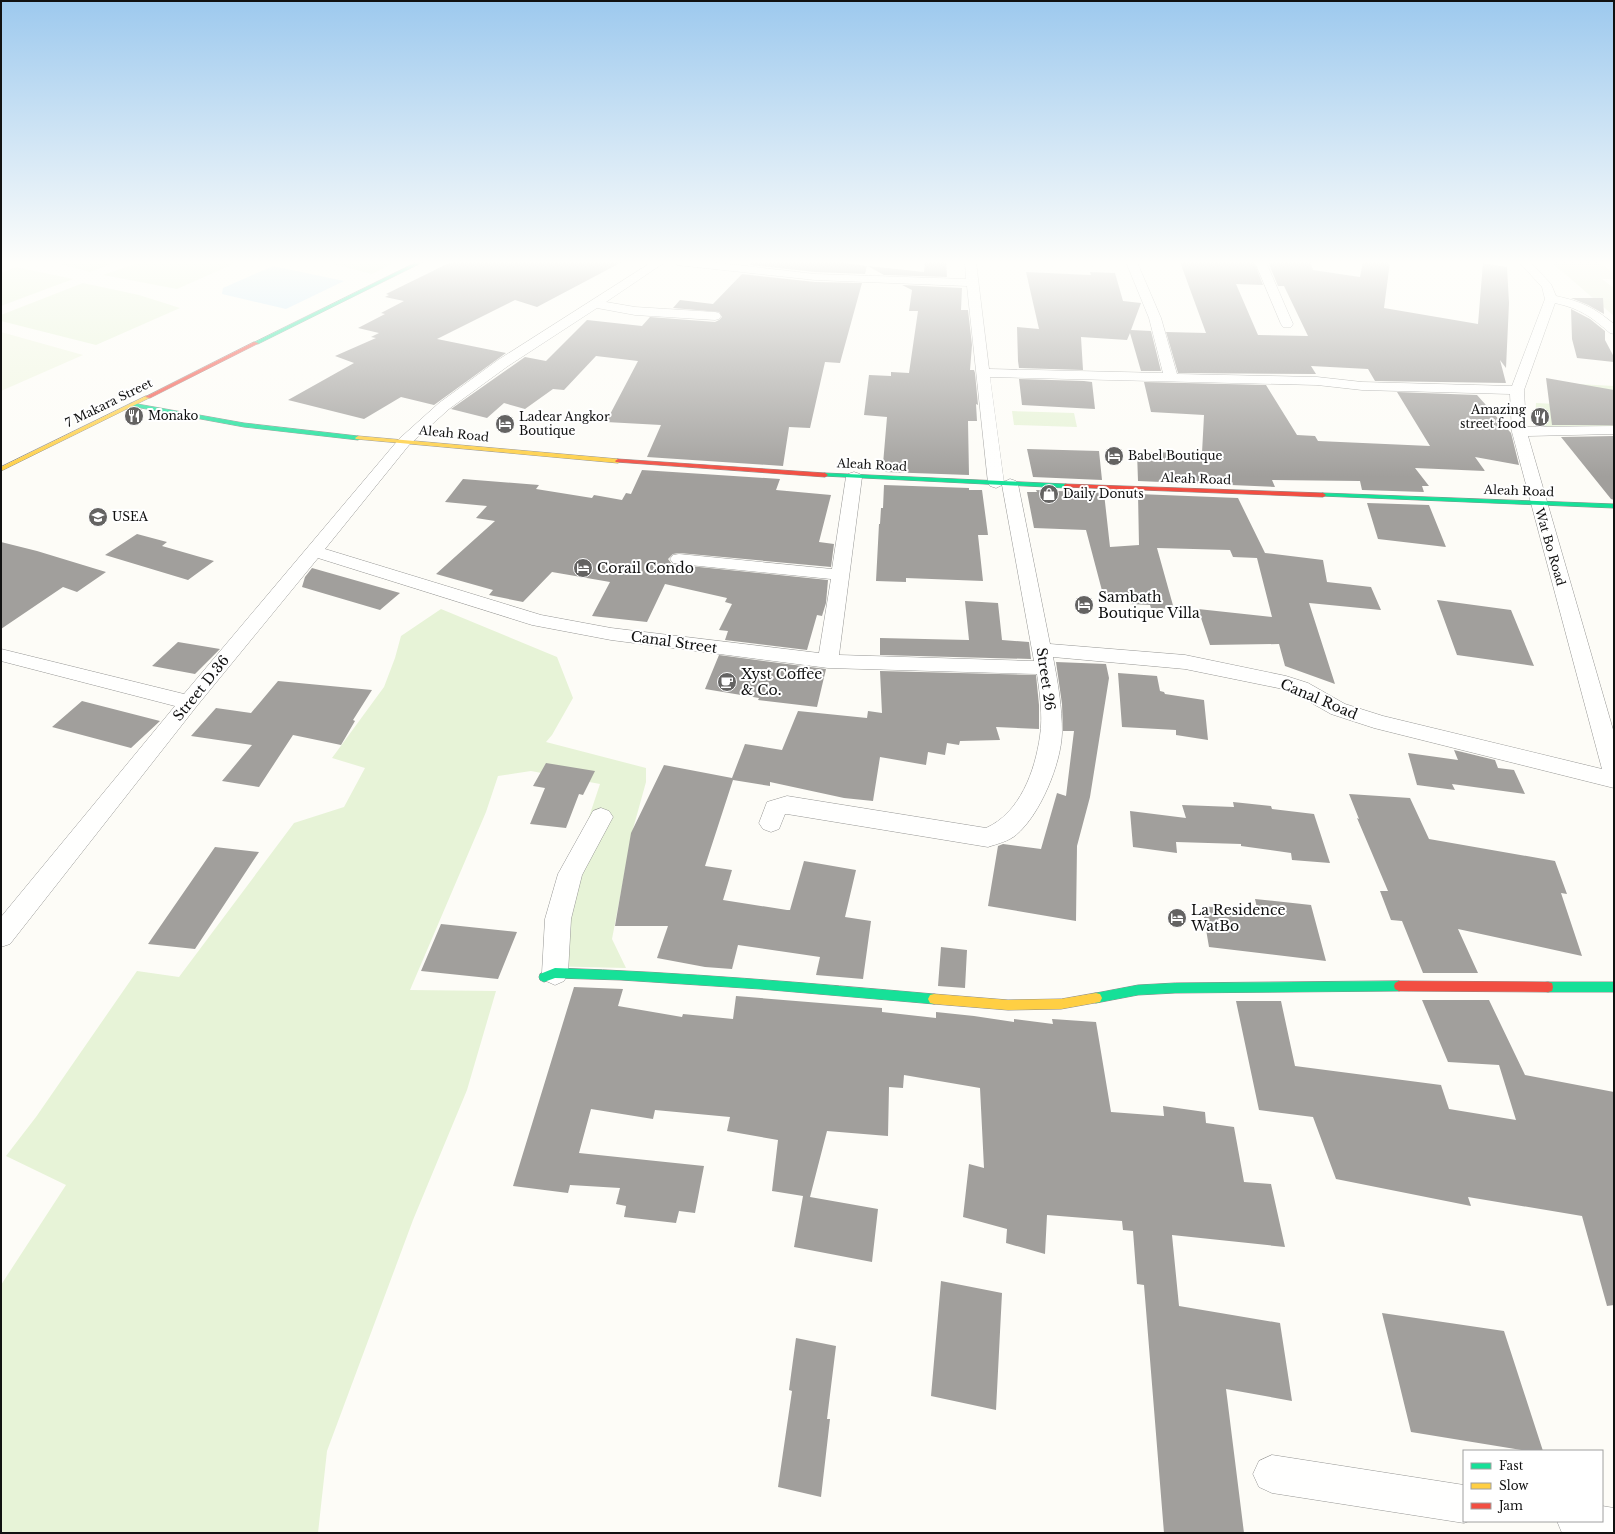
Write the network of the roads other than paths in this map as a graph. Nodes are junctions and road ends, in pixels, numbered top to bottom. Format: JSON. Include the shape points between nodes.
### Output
{"nodes":[{"id":1,"x":275,"y":334,"type":"edge"},
{"id":2,"x":550,"y":334,"type":"edge"},
{"id":3,"x":979,"y":334,"type":"edge"},
{"id":4,"x":1159,"y":334,"type":"edge"},
{"id":5,"x":1538,"y":334,"type":"edge"},
{"id":6,"x":983,"y":372,"type":"junction"},
{"id":7,"x":1171,"y":378,"type":"junction"},
{"id":8,"x":1517,"y":390,"type":"junction"},
{"id":9,"x":132,"y":404,"type":"junction"},
{"id":10,"x":1614,"y":430,"type":"edge"},
{"id":11,"x":1519,"y":432,"type":"junction"},
{"id":12,"x":404,"y":442,"type":"junction"},
{"id":13,"x":1,"y":469,"type":"edge"},
{"id":14,"x":854,"y":477,"type":"junction"},
{"id":15,"x":1003,"y":484,"type":"junction"},
{"id":16,"x":1538,"y":504,"type":"junction"},
{"id":17,"x":1614,"y":506,"type":"edge"},
{"id":18,"x":314,"y":551,"type":"junction"},
{"id":19,"x":679,"y":559,"type":"dead end"},
{"id":20,"x":840,"y":575,"type":"junction"},
{"id":21,"x":1,"y":655,"type":"edge"},
{"id":22,"x":1044,"y":659,"type":"junction"},
{"id":23,"x":828,"y":661,"type":"junction"},
{"id":24,"x":189,"y":702,"type":"junction"},
{"id":25,"x":1614,"y":771,"type":"edge"},
{"id":26,"x":1614,"y":780,"type":"edge"},
{"id":27,"x":601,"y":817,"type":"dead end"},
{"id":28,"x":770,"y":823,"type":"dead end"},
{"id":29,"x":1,"y":936,"type":"edge"},
{"id":30,"x":549,"y":975,"type":"joint"},
{"id":31,"x":1614,"y":987,"type":"edge"},
{"id":32,"x":1272,"y":1474,"type":"dead end"},
{"id":33,"x":1463,"y":1504,"type":"edge"},
{"id":34,"x":1582,"y":1522,"type":"edge"},
{"id":35,"x":1614,"y":1527,"type":"edge"}],
"edges":[{"from":1,"to":9,"type":"street","name":"7 Makara Street"},
{"from":2,"to":12,"type":"street","name":"Street D.36","via":[[444,406]]},
{"from":3,"to":6,"type":"street","name":"Street 26"},
{"from":4,"to":7,"type":"street"},
{"from":5,"to":8,"type":"street","name":"Wat Bo Road"},
{"from":6,"to":7,"type":"street"},
{"from":6,"to":15,"type":"street","name":"Street 26"},
{"from":7,"to":8,"type":"street","via":[[1317,381],[1362,386]]},
{"from":8,"to":11,"type":"street","name":"Wat Bo Road"},
{"from":9,"to":12,"type":"street","name":"Aleah Road","via":[[252,426]]},
{"from":9,"to":13,"type":"street","name":"7 Makara Street"},
{"from":10,"to":11,"type":"street"},
{"from":11,"to":16,"type":"street","name":"Wat Bo Road"},
{"from":12,"to":14,"type":"street","name":"Aleah Road","via":[[581,459]]},
{"from":12,"to":18,"type":"street","name":"Street D.36"},
{"from":14,"to":15,"type":"street","name":"Aleah Road"},
{"from":14,"to":20,"type":"street"},
{"from":15,"to":16,"type":"street","name":"Aleah Road"},
{"from":15,"to":22,"type":"street","name":"Street 26"},
{"from":16,"to":17,"type":"street","name":"Aleah Road"},
{"from":16,"to":25,"type":"street","name":"Wat Bo Road"},
{"from":18,"to":23,"type":"street","name":"Canal Street","via":[[539,621],[618,635]]},
{"from":18,"to":24,"type":"street","name":"Street D.36"},
{"from":19,"to":20,"type":"street"},
{"from":20,"to":23,"type":"street"},
{"from":21,"to":24,"type":"street"},
{"from":22,"to":23,"type":"street","name":"Canal Street"},
{"from":22,"to":26,"type":"street","name":"Canal Road","via":[[1185,662],[1275,680],[1301,688],[1338,709],[1381,723]]},
{"from":22,"to":28,"type":"street","name":"Street 26","via":[[1051,705],[1051,735],[1046,760],[1032,797],[1007,829],[988,838],[787,805],[775,808]]},
{"from":24,"to":29,"type":"street","name":"Street D.36"},
{"from":27,"to":30,"type":"street","via":[[570,874],[558,919]]},
{"from":30,"to":31,"type":"street","via":[[621,975],[760,984],[1008,1005],[1061,1004],[1138,990],[1175,988]]},
{"from":32,"to":33,"type":"street"},
{"from":34,"to":35,"type":"street"}]}
